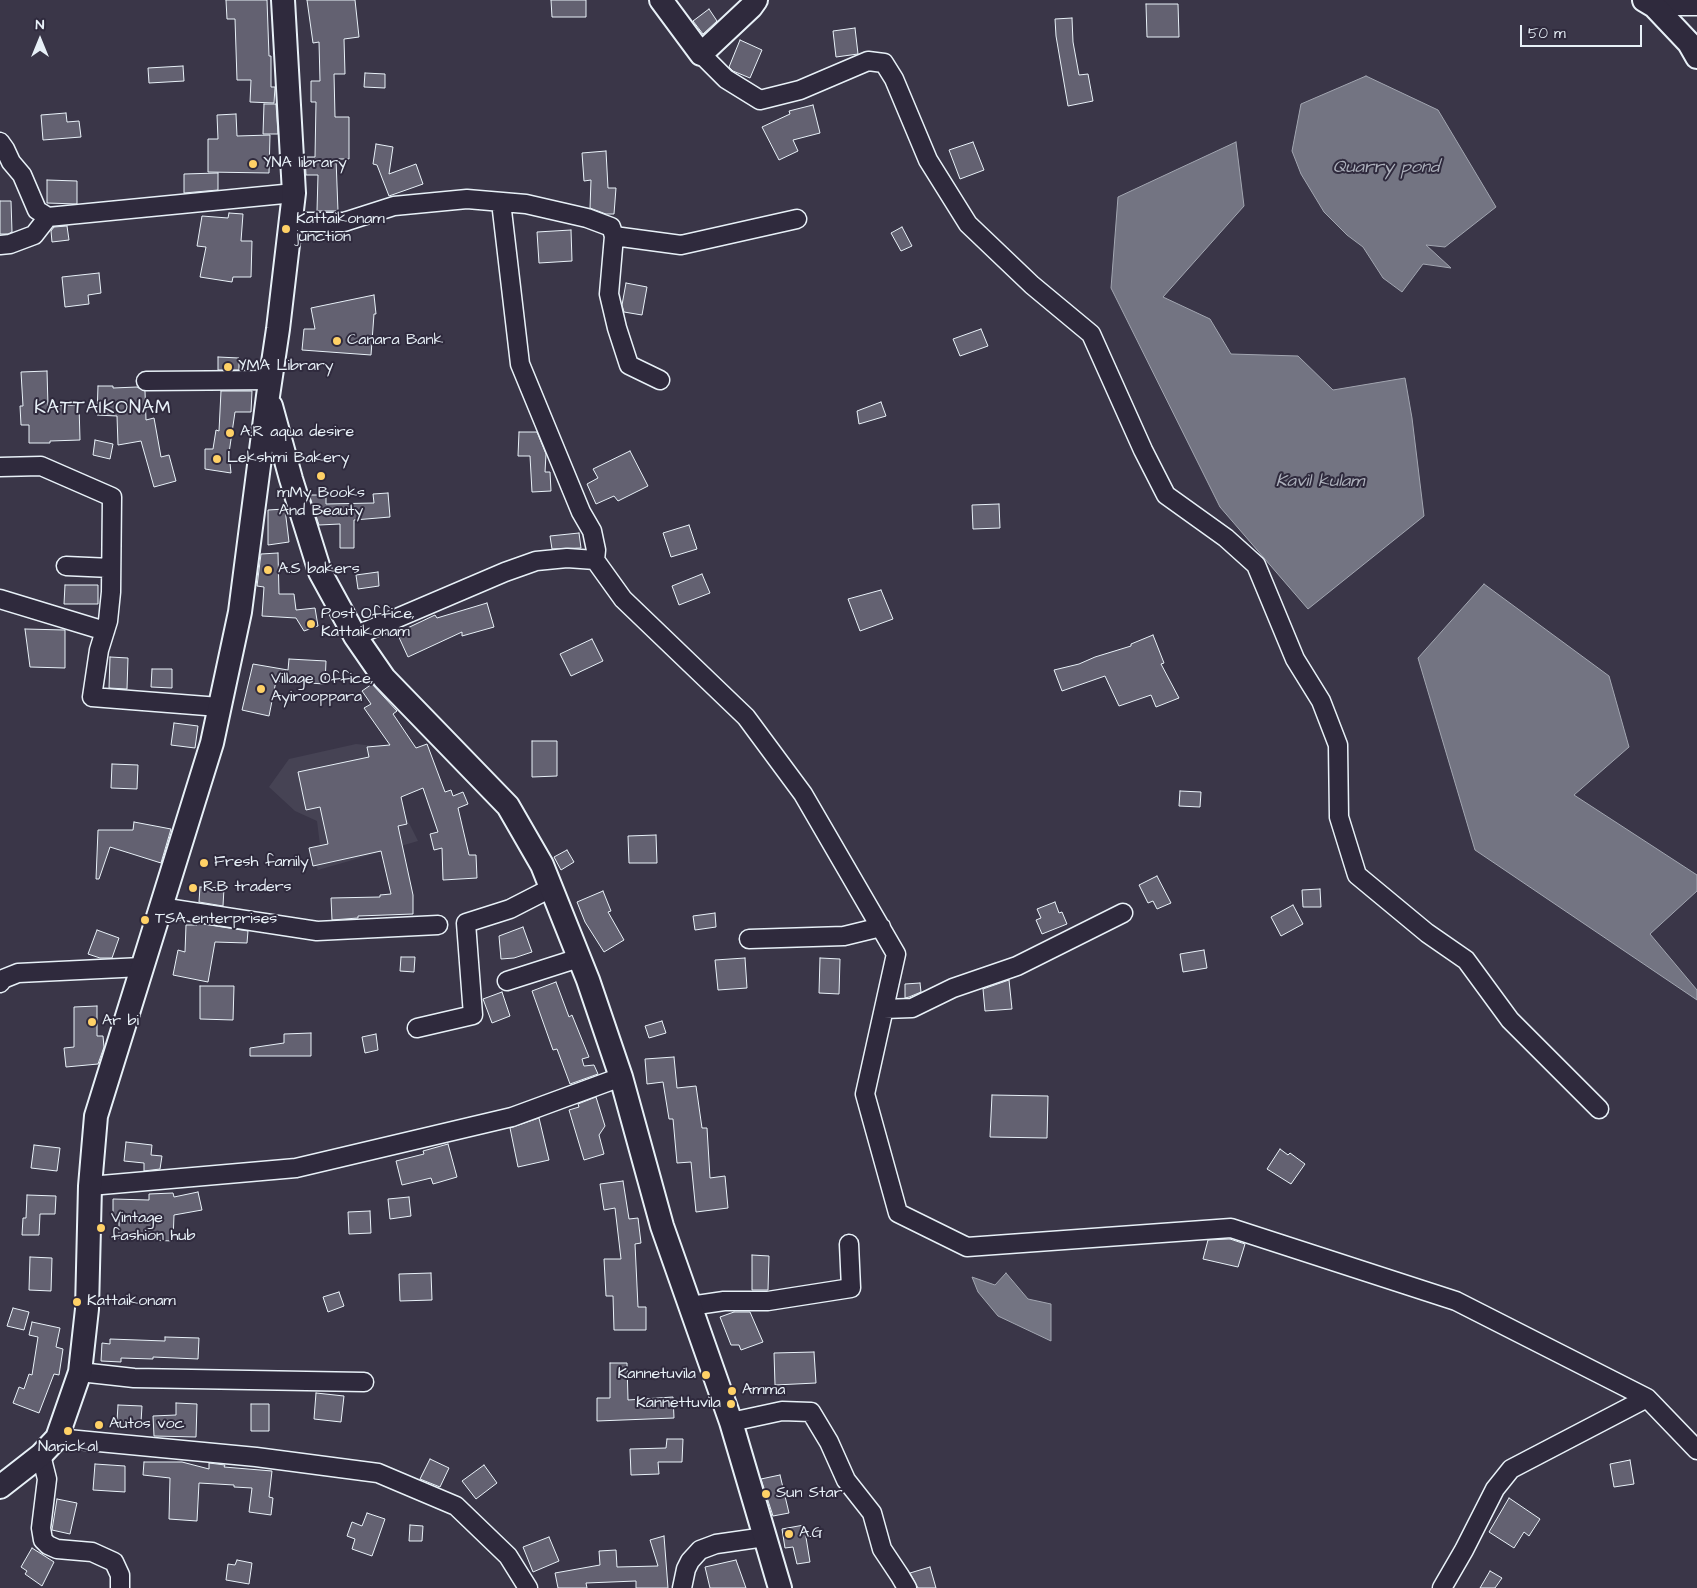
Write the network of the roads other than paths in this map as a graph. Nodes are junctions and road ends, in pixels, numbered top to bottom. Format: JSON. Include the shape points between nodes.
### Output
{"nodes":[{"id":1,"x":284,"y":0,"type":"edge"},
{"id":2,"x":661,"y":0,"type":"edge"},
{"id":3,"x":756,"y":0,"type":"edge"},
{"id":4,"x":1649,"y":3,"type":"edge"},
{"id":5,"x":1697,"y":6,"type":"edge"},
{"id":6,"x":701,"y":54,"type":"junction"},
{"id":7,"x":1697,"y":57,"type":"edge"},
{"id":8,"x":0,"y":142,"type":"edge"},
{"id":9,"x":294,"y":193,"type":"junction"},
{"id":10,"x":501,"y":202,"type":"junction"},
{"id":11,"x":48,"y":217,"type":"junction"},
{"id":12,"x":797,"y":219,"type":"dead end"},
{"id":13,"x":291,"y":222,"type":"junction"},
{"id":14,"x":614,"y":236,"type":"junction"},
{"id":15,"x":0,"y":245,"type":"edge"},
{"id":16,"x":660,"y":380,"type":"dead end"},
{"id":17,"x":146,"y":381,"type":"dead end"},
{"id":18,"x":270,"y":388,"type":"junction"},
{"id":19,"x":0,"y":467,"type":"edge"},
{"id":20,"x":595,"y":560,"type":"junction"},
{"id":21,"x":66,"y":566,"type":"dead end"},
{"id":22,"x":111,"y":568,"type":"junction"},
{"id":23,"x":0,"y":599,"type":"edge"},
{"id":24,"x":105,"y":630,"type":"junction"},
{"id":25,"x":355,"y":636,"type":"junction"},
{"id":26,"x":220,"y":707,"type":"junction"},
{"id":27,"x":551,"y":888,"type":"junction"},
{"id":28,"x":160,"y":907,"type":"junction"},
{"id":29,"x":1123,"y":913,"type":"dead end"},
{"id":30,"x":438,"y":925,"type":"dead end"},
{"id":31,"x":881,"y":927,"type":"junction"},
{"id":32,"x":749,"y":939,"type":"dead end"},
{"id":33,"x":579,"y":958,"type":"junction"},
{"id":34,"x":142,"y":967,"type":"junction"},
{"id":35,"x":506,"y":981,"type":"dead end"},
{"id":36,"x":0,"y":982,"type":"edge"},
{"id":37,"x":884,"y":1009,"type":"junction"},
{"id":38,"x":417,"y":1028,"type":"dead end"},
{"id":39,"x":621,"y":1078,"type":"junction"},
{"id":40,"x":1599,"y":1109,"type":"dead end"},
{"id":41,"x":90,"y":1186,"type":"junction"},
{"id":42,"x":849,"y":1244,"type":"dead end"},
{"id":43,"x":690,"y":1306,"type":"junction"},
{"id":44,"x":80,"y":1372,"type":"junction"},
{"id":45,"x":364,"y":1382,"type":"dead end"},
{"id":46,"x":1647,"y":1398,"type":"junction"},
{"id":47,"x":731,"y":1422,"type":"junction"},
{"id":48,"x":58,"y":1438,"type":"junction"},
{"id":49,"x":1697,"y":1450,"type":"edge"},
{"id":50,"x":41,"y":1455,"type":"junction"},
{"id":51,"x":0,"y":1486,"type":"edge"},
{"id":52,"x":765,"y":1537,"type":"junction"},
{"id":53,"x":120,"y":1588,"type":"edge"},
{"id":54,"x":528,"y":1588,"type":"edge"},
{"id":55,"x":682,"y":1588,"type":"edge"},
{"id":56,"x":780,"y":1588,"type":"edge"},
{"id":57,"x":907,"y":1588,"type":"edge"},
{"id":58,"x":1442,"y":1588,"type":"edge"}],
"edges":[{"from":1,"to":9,"type":"main road"},
{"from":2,"to":6,"type":"main road"},
{"from":3,"to":6,"type":"main road"},
{"from":4,"to":5,"type":"street"},
{"from":4,"to":7,"type":"main road","via":[[1689,43]]},
{"from":6,"to":40,"type":"street","via":[[726,79],[760,100],[800,90],[868,62],[884,63],[928,160],[968,224],[1032,285],[1091,334],[1166,495],[1226,538],[1256,565],[1295,660],[1321,701],[1338,746],[1338,817],[1357,875],[1427,933],[1466,960],[1510,1020]]},
{"from":8,"to":11,"type":"street","via":[[22,175],[37,210]]},
{"from":9,"to":11,"type":"street"},
{"from":9,"to":13,"type":"main road"},
{"from":10,"to":13,"type":"street","via":[[467,199],[394,206],[344,222]]},
{"from":10,"to":14,"type":"street","via":[[526,204],[587,218],[611,227]]},
{"from":10,"to":20,"type":"street","via":[[520,364],[581,512],[592,531]]},
{"from":11,"to":15,"type":"street","via":[[34,235]]},
{"from":12,"to":14,"type":"street","via":[[681,245]]},
{"from":13,"to":18,"type":"main road"},
{"from":14,"to":16,"type":"street","via":[[609,294],[617,328],[629,365]]},
{"from":17,"to":18,"type":"street"},
{"from":18,"to":25,"type":"main road","via":[[291,479],[320,572]]},
{"from":18,"to":26,"type":"main road","via":[[240,612]]},
{"from":19,"to":22,"type":"street","via":[[41,466],[112,497]]},
{"from":20,"to":25,"type":"street","via":[[536,561]]},
{"from":20,"to":31,"type":"street","via":[[623,599],[746,717],[803,794]]},
{"from":21,"to":22,"type":"street"},
{"from":22,"to":24,"type":"street"},
{"from":23,"to":24,"type":"street"},
{"from":24,"to":26,"type":"street","via":[[92,697]]},
{"from":25,"to":27,"type":"main road","via":[[384,678],[508,806],[542,865]]},
{"from":26,"to":28,"type":"main road","via":[[212,743]]},
{"from":27,"to":33,"type":"main road"},
{"from":27,"to":38,"type":"street","via":[[510,909],[466,923],[473,1015]]},
{"from":28,"to":30,"type":"street","via":[[317,931]]},
{"from":28,"to":34,"type":"main road"},
{"from":29,"to":37,"type":"street","via":[[1017,966],[953,988],[912,1008]]},
{"from":31,"to":32,"type":"street","via":[[844,936]]},
{"from":31,"to":37,"type":"street","via":[[896,954]]},
{"from":33,"to":35,"type":"street"},
{"from":33,"to":39,"type":"main road"},
{"from":34,"to":36,"type":"street","via":[[18,972]]},
{"from":34,"to":41,"type":"main road","via":[[96,1116]]},
{"from":37,"to":46,"type":"street","via":[[865,1094],[898,1213],[967,1248],[1231,1228],[1456,1301]]},
{"from":39,"to":41,"type":"street","via":[[512,1117],[296,1168]]},
{"from":39,"to":43,"type":"main road","via":[[662,1226]]},
{"from":41,"to":44,"type":"main road","via":[[87,1309]]},
{"from":42,"to":43,"type":"street","via":[[851,1288],[768,1301],[724,1301]]},
{"from":43,"to":47,"type":"main road"},
{"from":44,"to":45,"type":"street","via":[[134,1378]]},
{"from":44,"to":48,"type":"main road"},
{"from":46,"to":49,"type":"street"},
{"from":46,"to":58,"type":"street","via":[[1511,1469],[1495,1490]]},
{"from":47,"to":52,"type":"main road"},
{"from":47,"to":57,"type":"street","via":[[782,1411],[811,1412],[846,1480],[872,1513],[882,1550]]},
{"from":48,"to":50,"type":"main road"},
{"from":48,"to":54,"type":"street","via":[[256,1457],[378,1473],[456,1506],[508,1556]]},
{"from":50,"to":51,"type":"main road"},
{"from":50,"to":53,"type":"street","via":[[47,1480],[40,1528],[43,1540],[57,1549],[92,1552],[114,1562],[120,1575]]},
{"from":52,"to":55,"type":"street","via":[[716,1544],[700,1550],[686,1569]]},
{"from":52,"to":56,"type":"main road"}]}
